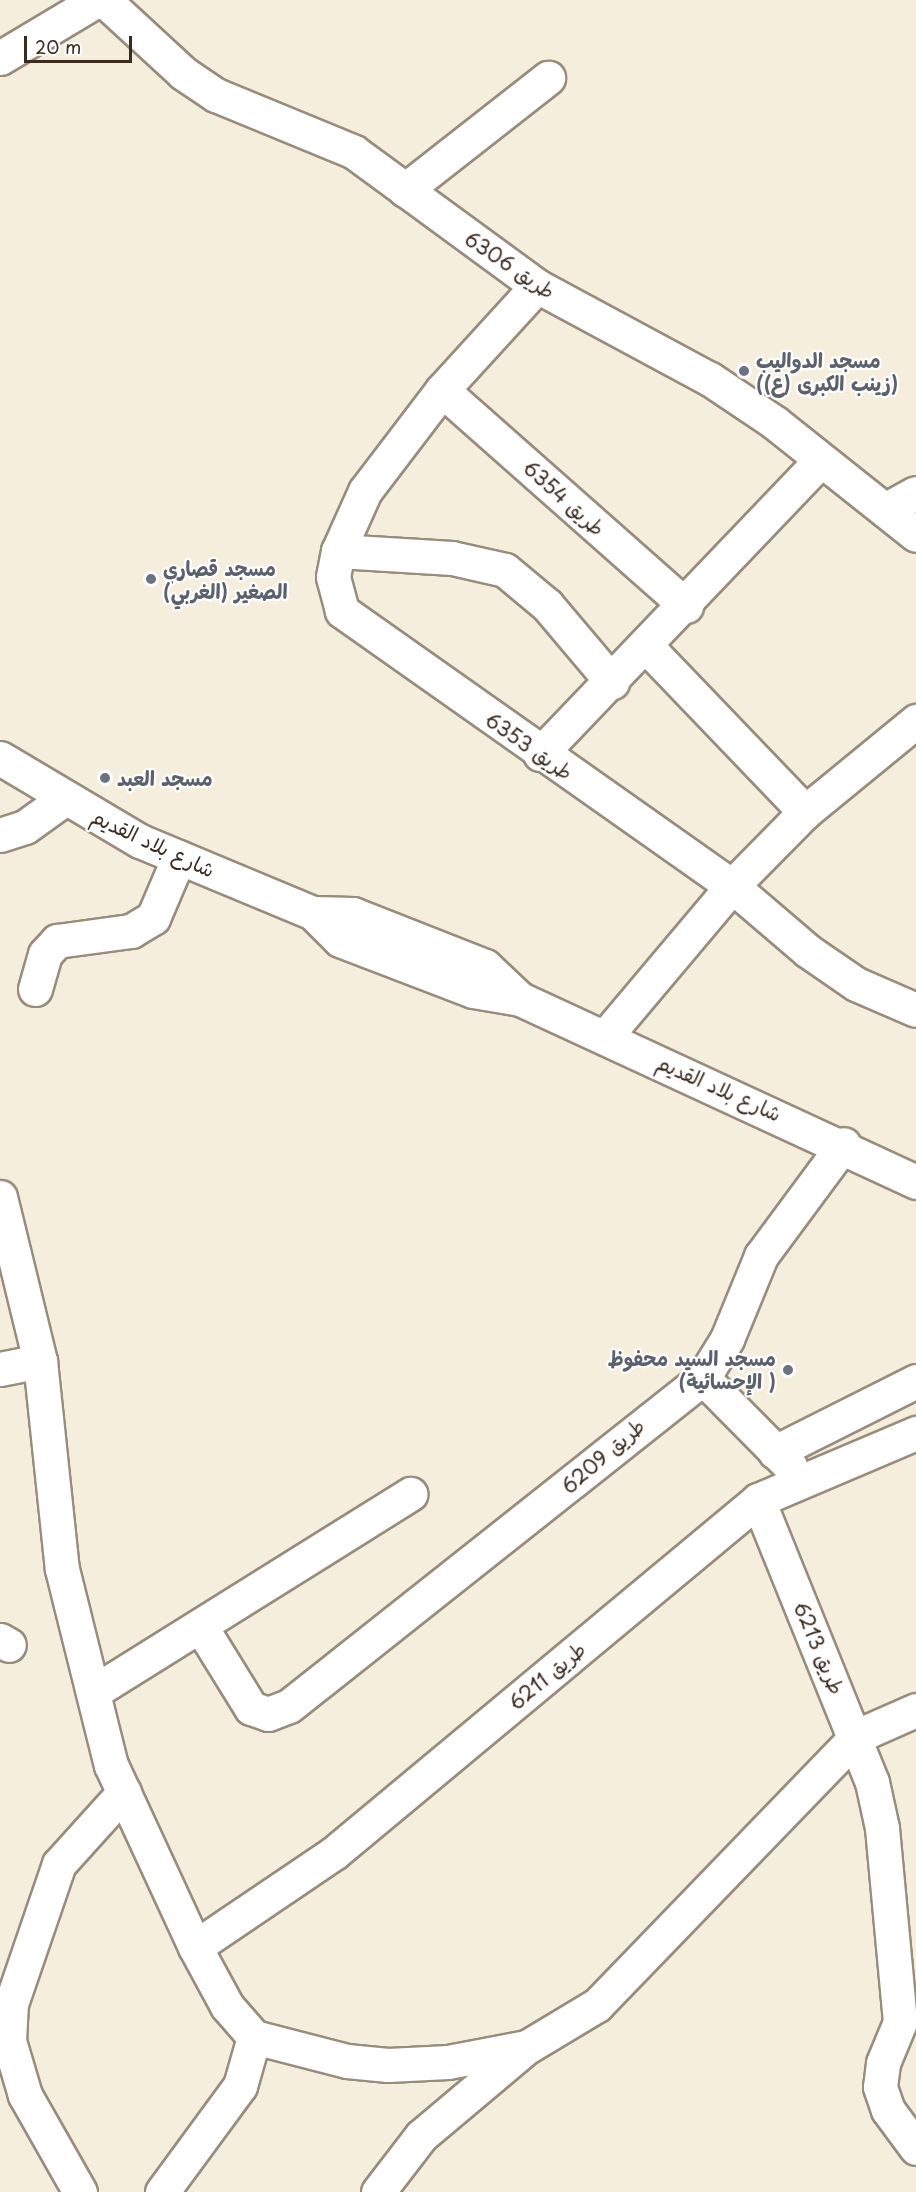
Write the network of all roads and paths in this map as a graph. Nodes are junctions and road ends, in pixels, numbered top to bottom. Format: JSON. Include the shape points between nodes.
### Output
{"nodes":[{"id":1,"x":97,"y":0,"type":"edge"},
{"id":2,"x":104,"y":0,"type":"edge"},
{"id":3,"x":0,"y":58,"type":"edge"},
{"id":4,"x":548,"y":78,"type":"dead end"},
{"id":5,"x":405,"y":190,"type":"junction"},
{"id":6,"x":537,"y":286,"type":"junction"},
{"id":7,"x":442,"y":390,"type":"junction"},
{"id":8,"x":819,"y":462,"type":"junction"},
{"id":9,"x":916,"y":493,"type":"edge"},
{"id":10,"x":885,"y":510,"type":"junction"},
{"id":11,"x":916,"y":535,"type":"edge"},
{"id":12,"x":338,"y":551,"type":"junction"},
{"id":13,"x":686,"y":606,"type":"junction"},
{"id":14,"x":646,"y":646,"type":"junction"},
{"id":15,"x":612,"y":682,"type":"junction"},
{"id":16,"x":916,"y":721,"type":"edge"},
{"id":17,"x":540,"y":754,"type":"junction"},
{"id":18,"x":0,"y":758,"type":"edge"},
{"id":19,"x":64,"y":799,"type":"junction"},
{"id":20,"x":806,"y":812,"type":"junction"},
{"id":21,"x":0,"y":835,"type":"edge"},
{"id":22,"x":179,"y":857,"type":"junction"},
{"id":23,"x":732,"y":886,"type":"junction"},
{"id":24,"x":35,"y":990,"type":"dead end"},
{"id":25,"x":916,"y":1010,"type":"edge"},
{"id":26,"x":605,"y":1037,"type":"junction"},
{"id":27,"x":844,"y":1144,"type":"junction"},
{"id":28,"x":916,"y":1182,"type":"edge"},
{"id":29,"x":0,"y":1197,"type":"edge"},
{"id":30,"x":40,"y":1360,"type":"junction"},
{"id":31,"x":0,"y":1369,"type":"edge"},
{"id":32,"x":704,"y":1378,"type":"junction"},
{"id":33,"x":916,"y":1381,"type":"edge"},
{"id":34,"x":916,"y":1433,"type":"edge"},
{"id":35,"x":775,"y":1452,"type":"junction"},
{"id":36,"x":802,"y":1478,"type":"junction"},
{"id":37,"x":410,"y":1494,"type":"dead end"},
{"id":38,"x":758,"y":1500,"type":"junction"},
{"id":39,"x":201,"y":1627,"type":"junction"},
{"id":40,"x":95,"y":1690,"type":"junction"},
{"id":41,"x":916,"y":1710,"type":"edge"},
{"id":42,"x":857,"y":1736,"type":"junction"},
{"id":43,"x":124,"y":1792,"type":"junction"},
{"id":44,"x":195,"y":1947,"type":"junction"},
{"id":45,"x":908,"y":2016,"type":"edge"},
{"id":46,"x":254,"y":2037,"type":"junction"},
{"id":47,"x":527,"y":2047,"type":"junction"},
{"id":48,"x":916,"y":2148,"type":"edge"},
{"id":49,"x":80,"y":2192,"type":"edge"},
{"id":50,"x":162,"y":2192,"type":"edge"},
{"id":51,"x":378,"y":2192,"type":"edge"}],
"edges":[{"from":1,"to":3,"type":"street"},
{"from":2,"to":5,"type":"street","name":"طريق 6306","via":[[183,73],[216,95],[354,152]]},
{"from":4,"to":5,"type":"street"},
{"from":5,"to":6,"type":"street","name":"طريق 6306"},
{"from":6,"to":7,"type":"street"},
{"from":6,"to":8,"type":"street","name":"طريق 6306","via":[[710,379],[774,422]]},
{"from":7,"to":12,"type":"street","via":[[365,491]]},
{"from":7,"to":13,"type":"street","name":"طريق 6354"},
{"from":8,"to":10,"type":"street","name":"طريق 6306"},
{"from":8,"to":13,"type":"street"},
{"from":9,"to":10,"type":"street"},
{"from":10,"to":11,"type":"street","name":"طريق 6306"},
{"from":12,"to":15,"type":"street","via":[[452,558],[504,570],[547,605]]},
{"from":12,"to":17,"type":"street","name":"طريق 6353","via":[[335,597],[355,622]]},
{"from":13,"to":14,"type":"street"},
{"from":14,"to":15,"type":"street"},
{"from":14,"to":20,"type":"street"},
{"from":15,"to":17,"type":"street"},
{"from":16,"to":20,"type":"street"},
{"from":17,"to":23,"type":"street","name":"طريق 6353"},
{"from":18,"to":19,"type":"street","name":"شارع بلاد القديم"},
{"from":19,"to":21,"type":"street","via":[[25,826]]},
{"from":19,"to":22,"type":"street","name":"شارع بلاد القديم"},
{"from":20,"to":23,"type":"street"},
{"from":22,"to":24,"type":"street","via":[[153,918],[131,931],[57,941],[45,954]]},
{"from":22,"to":26,"type":"street","name":"شارع بلاد القديم","via":[[313,913],[353,914],[485,966],[520,999]]},
{"from":23,"to":25,"type":"street","name":"طريق 6353","via":[[856,984]]},
{"from":23,"to":26,"type":"street"},
{"from":26,"to":27,"type":"street","name":"شارع بلاد القديم"},
{"from":27,"to":28,"type":"street","name":"شارع بلاد القديم"},
{"from":27,"to":32,"type":"street","name":"طريق 6209","via":[[779,1225]]},
{"from":29,"to":30,"type":"street"},
{"from":30,"to":31,"type":"street"},
{"from":30,"to":40,"type":"street","via":[[62,1569]]},
{"from":32,"to":35,"type":"street"},
{"from":32,"to":39,"type":"street","name":"طريق 6209","via":[[289,1706],[268,1714],[250,1708]]},
{"from":33,"to":35,"type":"street"},
{"from":34,"to":36,"type":"street","name":"طريق 6211"},
{"from":35,"to":36,"type":"street"},
{"from":36,"to":38,"type":"street","name":"طريق 6211"},
{"from":37,"to":39,"type":"street"},
{"from":38,"to":42,"type":"street","name":"طريق 6213"},
{"from":38,"to":44,"type":"street","name":"طريق 6211","via":[[334,1853]]},
{"from":39,"to":40,"type":"street"},
{"from":40,"to":43,"type":"street","via":[[111,1765]]},
{"from":41,"to":42,"type":"street"},
{"from":42,"to":45,"type":"street","name":"طريق 6213","via":[[882,1828]]},
{"from":42,"to":47,"type":"street","via":[[597,2005]]},
{"from":43,"to":44,"type":"street"},
{"from":43,"to":49,"type":"street","via":[[59,1864],[11,2004],[9,2041],[25,2095]]},
{"from":44,"to":46,"type":"street","via":[[227,2006]]},
{"from":45,"to":48,"type":"street","via":[[882,2063],[880,2087],[888,2110]]},
{"from":46,"to":47,"type":"street","via":[[347,2061],[388,2065],[448,2062]]},
{"from":46,"to":50,"type":"street","via":[[240,2086]]},
{"from":47,"to":51,"type":"street","via":[[421,2136]]}]}
